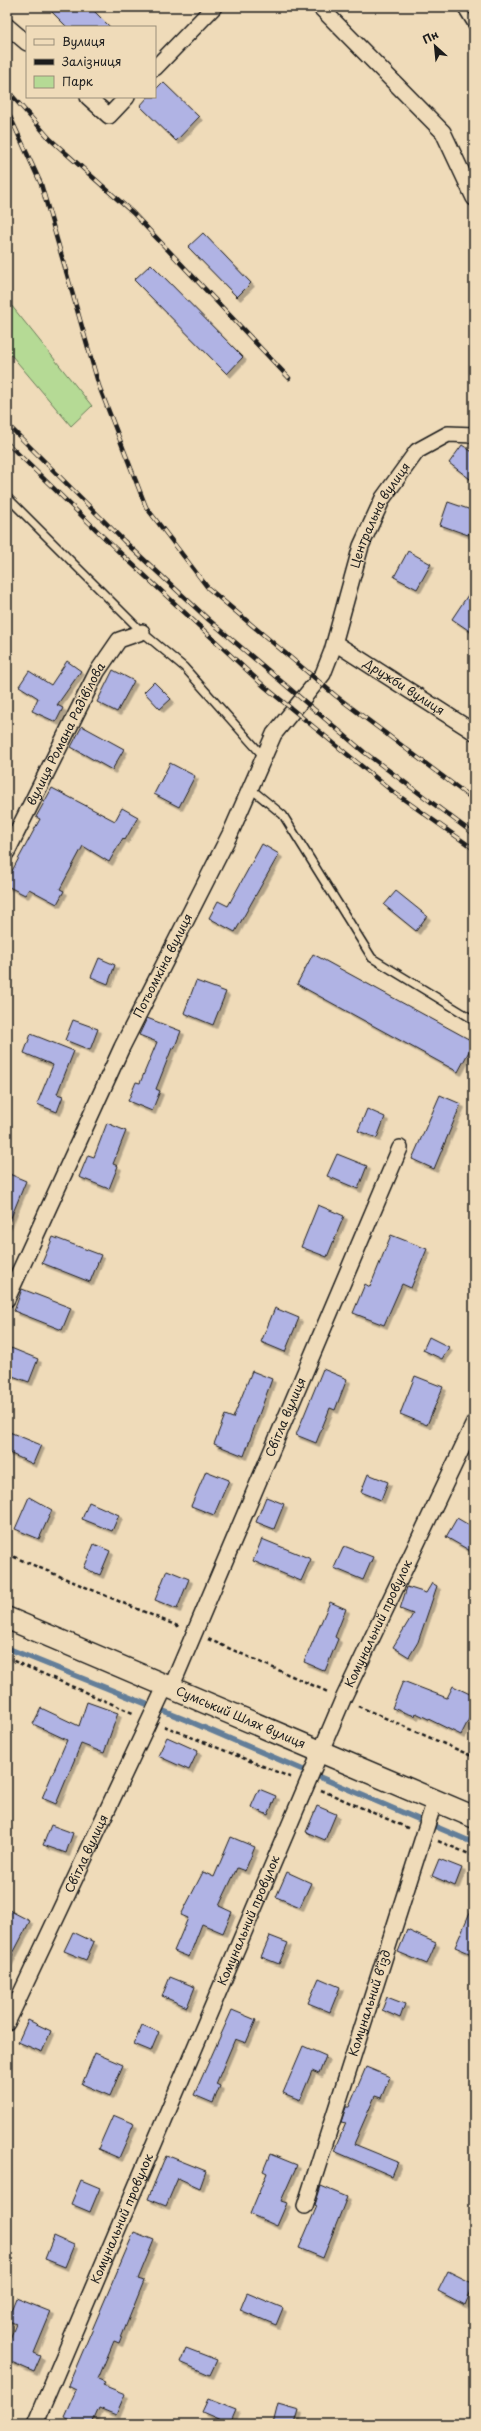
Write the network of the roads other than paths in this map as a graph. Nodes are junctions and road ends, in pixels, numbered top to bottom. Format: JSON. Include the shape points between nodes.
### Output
{"nodes":[{"id":1,"x":214,"y":7,"type":"edge"},
{"id":2,"x":320,"y":7,"type":"edge"},
{"id":3,"x":461,"y":7,"type":"edge"},
{"id":4,"x":7,"y":26,"type":"edge"},
{"id":5,"x":474,"y":28,"type":"edge"},
{"id":6,"x":26,"y":42,"type":"edge"},
{"id":7,"x":156,"y":67,"type":"edge"},
{"id":8,"x":89,"y":98,"type":"edge"},
{"id":9,"x":126,"y":98,"type":"edge"},
{"id":10,"x":474,"y":198,"type":"edge"},
{"id":11,"x":474,"y":435,"type":"edge"},
{"id":12,"x":7,"y":497,"type":"edge"},
{"id":13,"x":142,"y":632,"type":"junction"},
{"id":14,"x":335,"y":643,"type":"junction"},
{"id":15,"x":474,"y":732,"type":"edge"},
{"id":16,"x":265,"y":758,"type":"junction"},
{"id":17,"x":250,"y":788,"type":"junction"},
{"id":18,"x":7,"y":852,"type":"edge"},
{"id":19,"x":474,"y":1020,"type":"edge"},
{"id":20,"x":400,"y":1148,"type":"dead end"},
{"id":21,"x":7,"y":1299,"type":"edge"},
{"id":22,"x":474,"y":1423,"type":"edge"},
{"id":23,"x":7,"y":1618,"type":"edge"},
{"id":24,"x":169,"y":1686,"type":"junction"},
{"id":25,"x":322,"y":1751,"type":"junction"},
{"id":26,"x":435,"y":1800,"type":"junction"},
{"id":27,"x":474,"y":1817,"type":"edge"},
{"id":28,"x":7,"y":2023,"type":"edge"},
{"id":29,"x":305,"y":2206,"type":"dead end"},
{"id":30,"x":35,"y":2424,"type":"edge"}],
"edges":[{"from":1,"to":7,"type":"street"},
{"from":2,"to":10,"type":"street","via":[[443,132]]},
{"from":3,"to":5,"type":"lane"},
{"from":4,"to":6,"type":"street"},
{"from":8,"to":9,"type":"street","via":[[109,116]]},
{"from":11,"to":14,"type":"street","name":"Центральна вулиця","via":[[448,434],[417,451],[383,498],[362,546]]},
{"from":12,"to":13,"type":"lane"},
{"from":13,"to":16,"type":"lane","via":[[184,667]]},
{"from":13,"to":18,"type":"street","name":"вулиця Романа Радівілова","via":[[119,640],[97,672]]},
{"from":14,"to":15,"type":"street","name":"Дружби вулиця"},
{"from":14,"to":16,"type":"street","name":"Потьомкіна вулиця","via":[[323,674],[274,734]]},
{"from":16,"to":17,"type":"street","name":"Потьомкіна вулиця"},
{"from":17,"to":19,"type":"lane","via":[[283,815],[372,958]]},
{"from":17,"to":21,"type":"street","name":"Потьомкіна вулиця","via":[[231,832],[122,1048]]},
{"from":20,"to":24,"type":"street","name":"Світла вулиця","via":[[195,1633]]},
{"from":22,"to":25,"type":"street","name":"Комунальний провулок","via":[[343,1699]]},
{"from":23,"to":24,"type":"main road","name":"Сумський Шлях вулиця"},
{"from":24,"to":25,"type":"main road","name":"Сумський Шлях вулиця"},
{"from":24,"to":28,"type":"street","name":"Світла вулиця","via":[[150,1720]]},
{"from":25,"to":26,"type":"main road","name":"Сумський Шлях вулиця"},
{"from":25,"to":30,"type":"street","name":"Комунальний провулок"},
{"from":26,"to":27,"type":"main road","name":"Сумський Шлях вулиця"},
{"from":26,"to":29,"type":"street","name":"Комунальний в’їзд"}]}
